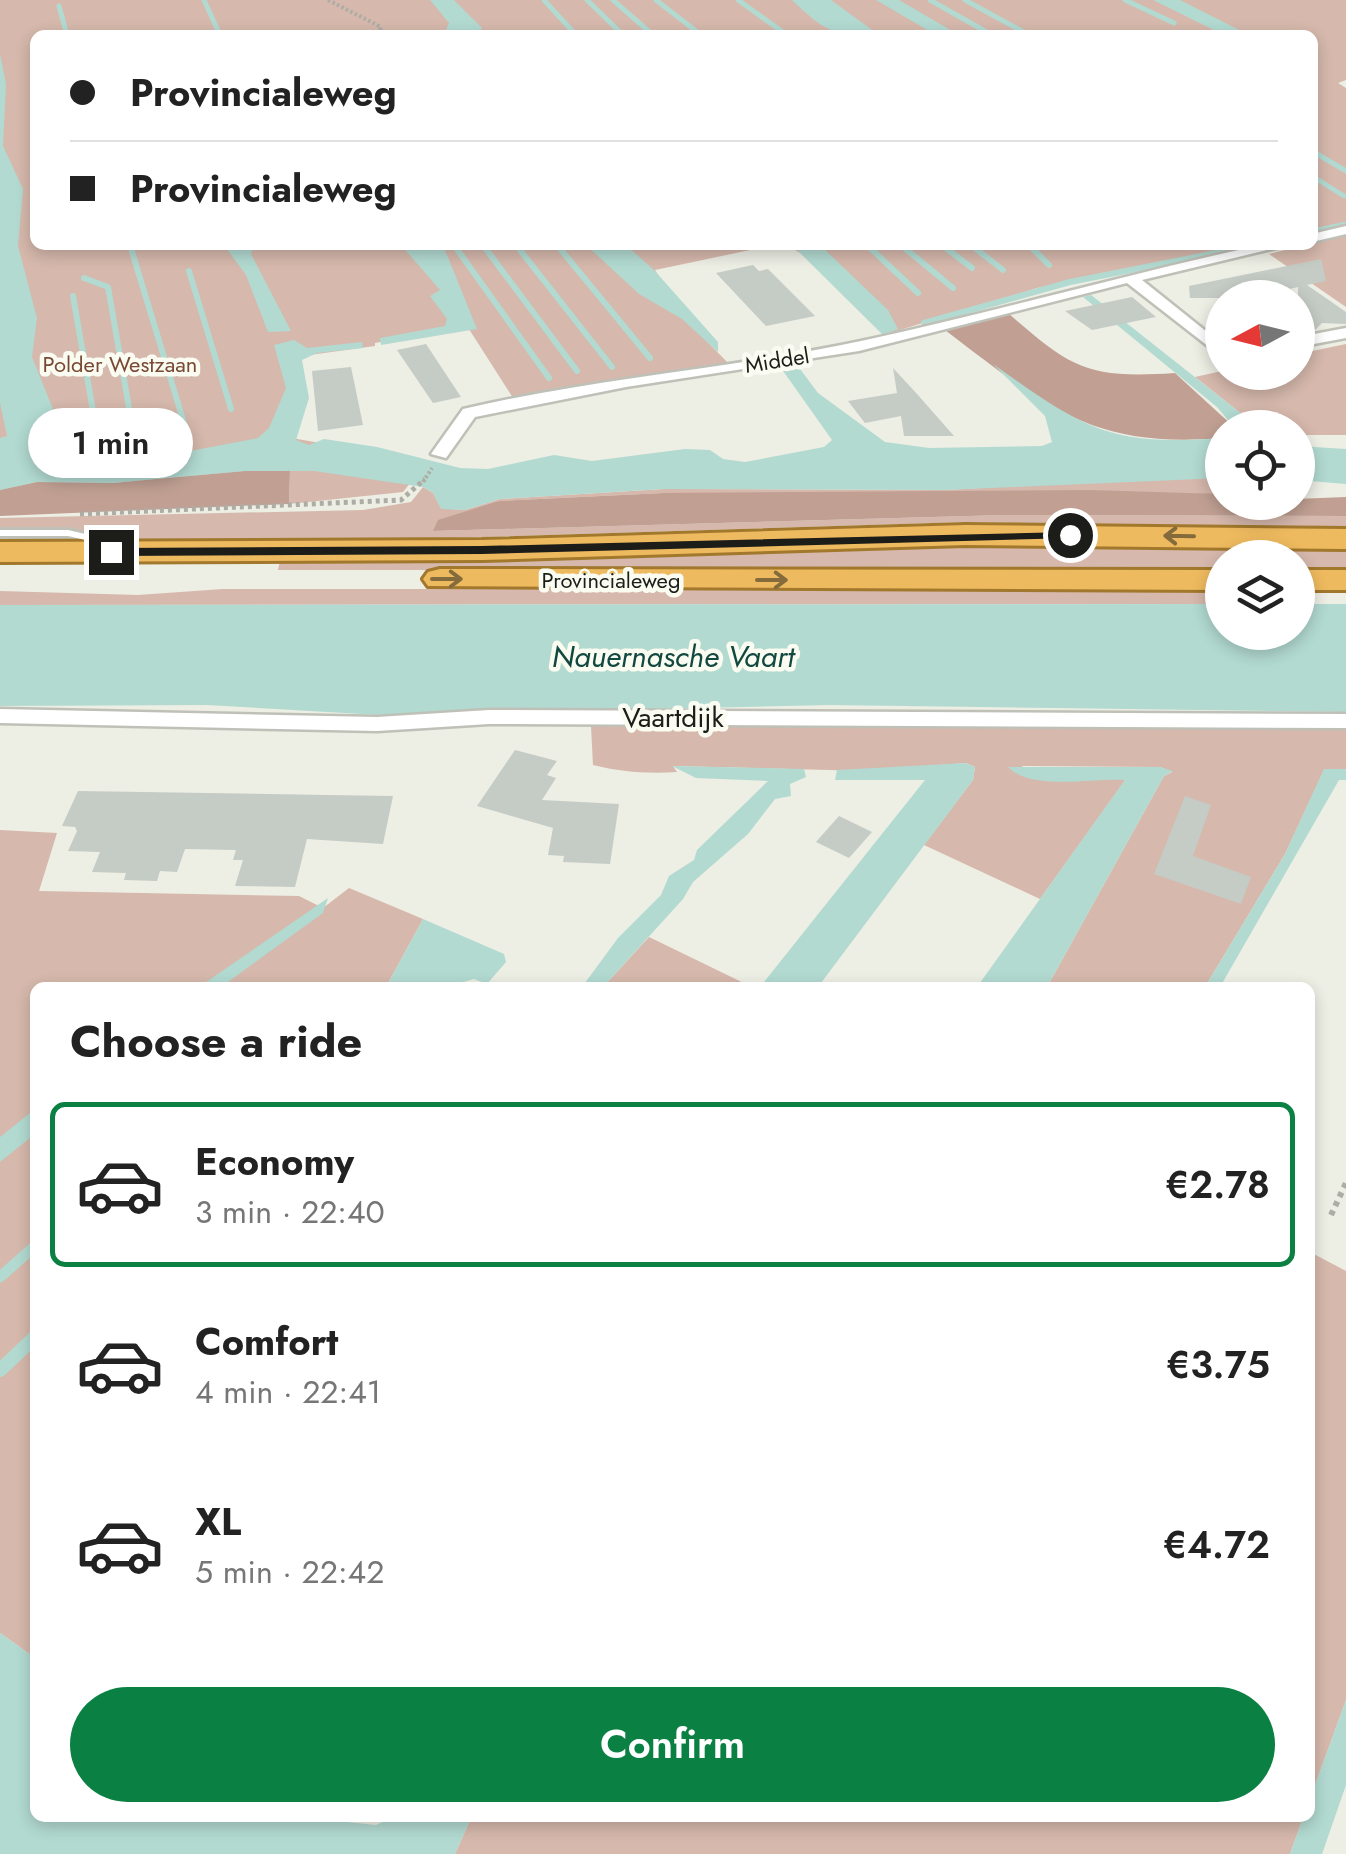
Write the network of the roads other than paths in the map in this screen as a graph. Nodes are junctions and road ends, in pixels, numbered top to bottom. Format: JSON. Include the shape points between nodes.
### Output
{"nodes":[{"id":1,"x":1346,"y":230,"type":"edge"},
{"id":2,"x":1318,"y":237,"type":"edge"},
{"id":3,"x":1258,"y":250,"type":"edge"},
{"id":4,"x":1130,"y":278,"type":"junction"},
{"id":5,"x":1346,"y":332,"type":"edge"},
{"id":6,"x":1205,"y":338,"type":"edge"},
{"id":7,"x":1315,"y":338,"type":"edge"},
{"id":8,"x":440,"y":454,"type":"dead end"},
{"id":9,"x":0,"y":533,"type":"edge"},
{"id":10,"x":1346,"y":539,"type":"edge"},
{"id":11,"x":0,"y":552,"type":"edge"},
{"id":12,"x":148,"y":552,"type":"junction"},
{"id":13,"x":0,"y":579,"type":"edge"},
{"id":14,"x":1205,"y":580,"type":"edge"},
{"id":15,"x":1315,"y":580,"type":"edge"},
{"id":16,"x":1346,"y":580,"type":"edge"},
{"id":17,"x":0,"y":716,"type":"edge"},
{"id":18,"x":1346,"y":721,"type":"edge"}],
"edges":[{"from":1,"to":2,"type":"street"},
{"from":3,"to":4,"type":"street","name":"Middel"},
{"from":4,"to":6,"type":"street"},
{"from":4,"to":8,"type":"street","name":"Middel","via":[[860,346],[469,413]]},
{"from":5,"to":7,"type":"street"},
{"from":9,"to":12,"type":"lane","via":[[68,533]]},
{"from":10,"to":12,"type":"highway","name":"Provincialeweg","one_way":true,"via":[[965,535]]},
{"from":11,"to":12,"type":"highway","name":"Provincialeweg"},
{"from":13,"to":14,"type":"highway","name":"Provincialeweg","one_way":true},
{"from":15,"to":16,"type":"highway"},
{"from":17,"to":18,"type":"street","name":"Vaartdijk","via":[[377,724],[548,717]]}]}
